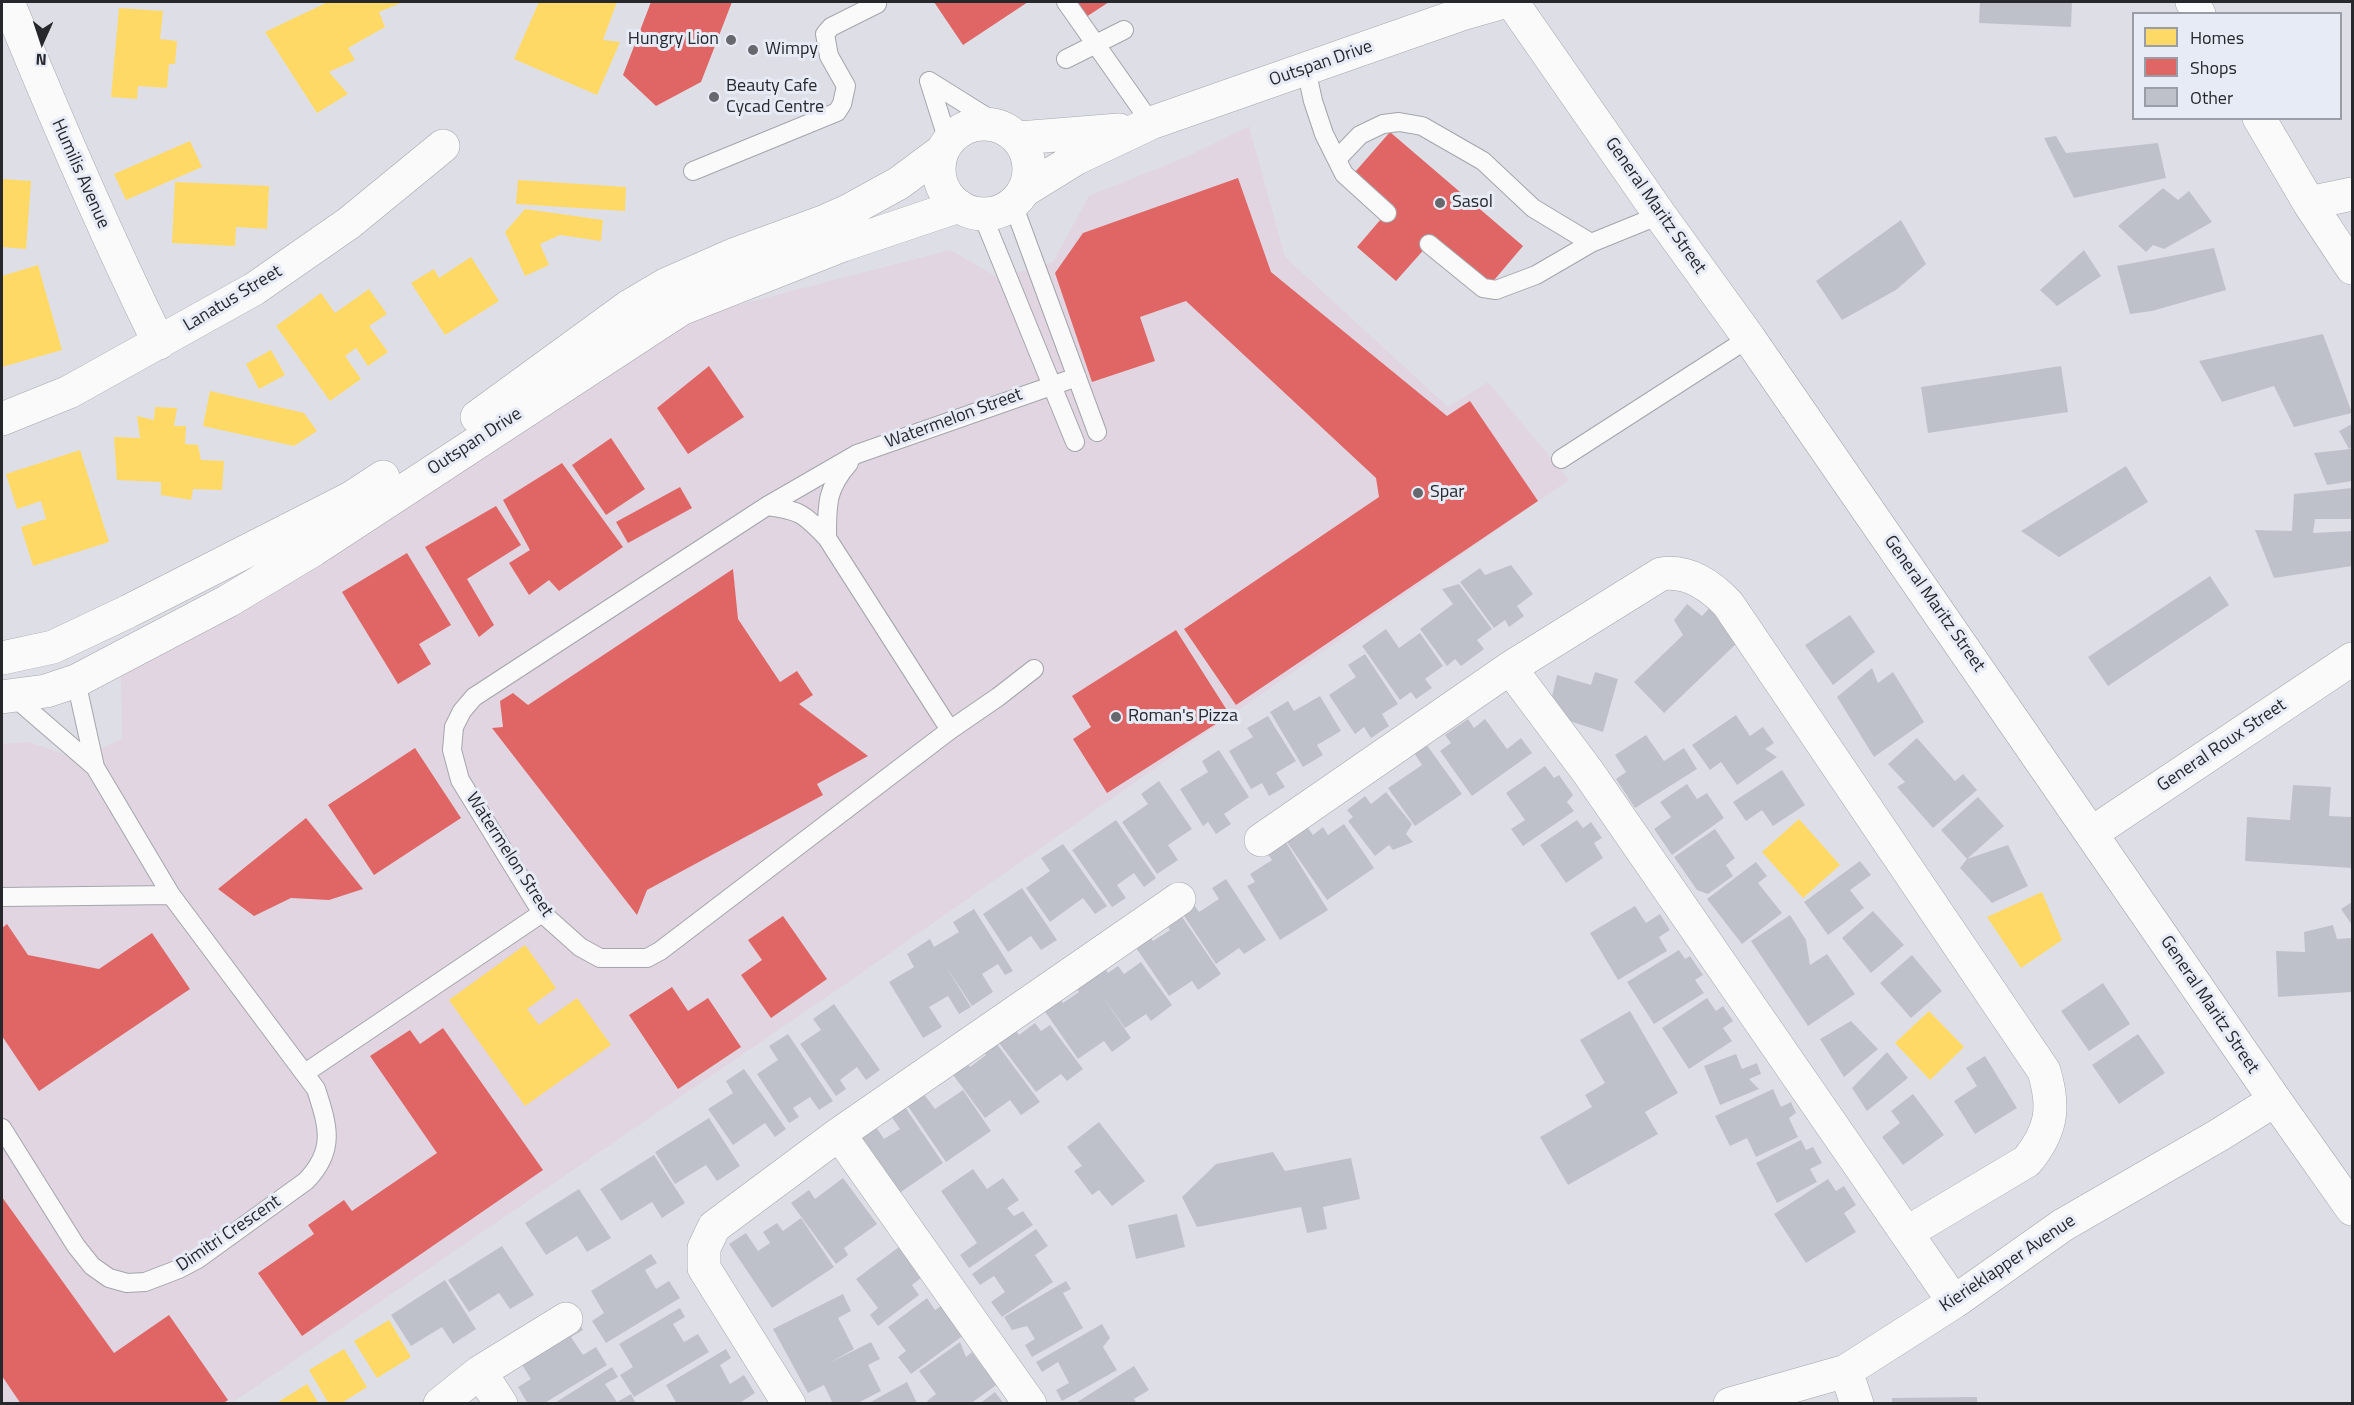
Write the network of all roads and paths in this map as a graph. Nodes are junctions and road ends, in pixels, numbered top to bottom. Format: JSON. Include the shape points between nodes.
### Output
{"nodes":[{"id":1,"x":8,"y":2,"type":"edge"},
{"id":2,"x":1066,"y":2,"type":"edge"},
{"id":3,"x":1504,"y":2,"type":"edge"},
{"id":4,"x":1512,"y":2,"type":"edge"},
{"id":5,"x":877,"y":4,"type":"dead end"},
{"id":6,"x":1124,"y":30,"type":"dead end"},
{"id":7,"x":1096,"y":45,"type":"junction"},
{"id":8,"x":1066,"y":59,"type":"dead end"},
{"id":9,"x":1306,"y":69,"type":"junction"},
{"id":10,"x":2260,"y":120,"type":"edge"},
{"id":11,"x":1145,"y":125,"type":"junction"},
{"id":12,"x":1010,"y":132,"type":"junction"},
{"id":13,"x":443,"y":146,"type":"dead end"},
{"id":14,"x":945,"y":146,"type":"junction"},
{"id":15,"x":1337,"y":159,"type":"junction"},
{"id":16,"x":693,"y":171,"type":"dead end"},
{"id":17,"x":2352,"y":194,"type":"edge"},
{"id":18,"x":1019,"y":197,"type":"junction"},
{"id":19,"x":2309,"y":203,"type":"junction"},
{"id":20,"x":970,"y":210,"type":"junction"},
{"id":21,"x":1387,"y":213,"type":"dead end"},
{"id":22,"x":1660,"y":214,"type":"junction"},
{"id":23,"x":1591,"y":243,"type":"junction"},
{"id":24,"x":1429,"y":244,"type":"dead end"},
{"id":25,"x":2352,"y":268,"type":"edge"},
{"id":26,"x":1749,"y":338,"type":"junction"},
{"id":27,"x":159,"y":343,"type":"junction"},
{"id":28,"x":1077,"y":377,"type":"junction"},
{"id":29,"x":1052,"y":385,"type":"junction"},
{"id":30,"x":2,"y":419,"type":"edge"},
{"id":31,"x":1096,"y":432,"type":"dead end"},
{"id":32,"x":1075,"y":442,"type":"dead end"},
{"id":33,"x":857,"y":454,"type":"junction"},
{"id":34,"x":1560,"y":459,"type":"dead end"},
{"id":35,"x":767,"y":506,"type":"junction"},
{"id":36,"x":826,"y":538,"type":"junction"},
{"id":37,"x":2,"y":658,"type":"edge"},
{"id":38,"x":2352,"y":659,"type":"edge"},
{"id":39,"x":1510,"y":668,"type":"junction"},
{"id":40,"x":1034,"y":669,"type":"dead end"},
{"id":41,"x":76,"y":681,"type":"junction"},
{"id":42,"x":6,"y":687,"type":"edge"},
{"id":43,"x":950,"y":730,"type":"junction"},
{"id":44,"x":95,"y":767,"type":"junction"},
{"id":45,"x":2092,"y":833,"type":"junction"},
{"id":46,"x":1261,"y":840,"type":"dead end"},
{"id":47,"x":171,"y":894,"type":"junction"},
{"id":48,"x":2,"y":897,"type":"edge"},
{"id":49,"x":1179,"y":899,"type":"dead end"},
{"id":50,"x":542,"y":913,"type":"junction"},
{"id":51,"x":305,"y":1073,"type":"junction"},
{"id":52,"x":2275,"y":1100,"type":"junction"},
{"id":53,"x":2,"y":1128,"type":"edge"},
{"id":54,"x":839,"y":1134,"type":"junction"},
{"id":55,"x":2352,"y":1209,"type":"edge"},
{"id":56,"x":1908,"y":1232,"type":"junction"},
{"id":57,"x":1954,"y":1302,"type":"junction"},
{"id":58,"x":566,"y":1318,"type":"dead end"},
{"id":59,"x":1846,"y":1371,"type":"junction"},
{"id":60,"x":480,"y":1372,"type":"junction"},
{"id":61,"x":440,"y":1404,"type":"edge"},
{"id":62,"x":501,"y":1404,"type":"edge"},
{"id":63,"x":789,"y":1404,"type":"edge"},
{"id":64,"x":1030,"y":1404,"type":"edge"},
{"id":65,"x":1730,"y":1404,"type":"edge"},
{"id":66,"x":1857,"y":1404,"type":"edge"}],
"edges":[{"from":1,"to":27,"type":"street","name":"Humilis Avenue","via":[[55,116]]},
{"from":2,"to":7,"type":"lane"},
{"from":3,"to":9,"type":"street","name":"Outspan Drive"},
{"from":4,"to":22,"type":"street","name":"General Maritz Street"},
{"from":5,"to":16,"type":"lane","via":[[831,27],[825,34],[829,56],[846,86],[837,112]]},
{"from":6,"to":7,"type":"lane"},
{"from":7,"to":8,"type":"lane"},
{"from":7,"to":11,"type":"lane"},
{"from":9,"to":11,"type":"street","name":"Outspan Drive"},
{"from":9,"to":15,"type":"lane","via":[[1324,134]]},
{"from":10,"to":19,"type":"street"},
{"from":11,"to":12,"type":"street","name":"Outspan Drive"},
{"from":11,"to":18,"type":"street","name":"Outspan Drive","via":[[1077,158]]},
{"from":12,"to":14,"type":"street","via":[[979,123],[966,127]]},
{"from":12,"to":14,"type":"lane","via":[[928,81]]},
{"from":12,"to":18,"type":"street","via":[[1027,152],[1030,169]]},
{"from":13,"to":27,"type":"street","name":"Lanatus Street","via":[[349,223],[254,289]]},
{"from":14,"to":20,"type":"street","via":[[939,170],[943,188]]},
{"from":14,"to":37,"type":"street","name":"Outspan Drive","via":[[899,183],[859,206],[732,255],[647,295],[456,432],[351,498],[52,647]]},
{"from":15,"to":21,"type":"lane","via":[[1344,174]]},
{"from":15,"to":23,"type":"lane","via":[[1360,135],[1383,124],[1422,126],[1483,161],[1533,208]]},
{"from":17,"to":19,"type":"street"},
{"from":18,"to":20,"type":"street","via":[[998,212]]},
{"from":18,"to":28,"type":"lane"},
{"from":19,"to":25,"type":"street"},
{"from":20,"to":29,"type":"lane"},
{"from":20,"to":41,"type":"street","name":"Outspan Drive","via":[[843,245],[681,309],[313,550],[228,601]]},
{"from":22,"to":23,"type":"lane"},
{"from":22,"to":26,"type":"street","name":"General Maritz Street"},
{"from":23,"to":24,"type":"lane","via":[[1536,275],[1496,290],[1483,288]]},
{"from":26,"to":34,"type":"lane"},
{"from":26,"to":45,"type":"street","name":"General Maritz Street"},
{"from":27,"to":30,"type":"street","name":"Lanatus Street","via":[[69,392]]},
{"from":28,"to":29,"type":"lane","name":"Watermelon Street"},
{"from":28,"to":31,"type":"lane"},
{"from":29,"to":32,"type":"lane"},
{"from":29,"to":33,"type":"lane","name":"Watermelon Street"},
{"from":33,"to":35,"type":"lane","name":"Watermelon Street"},
{"from":33,"to":36,"type":"lane","name":"Watermelon Street","via":[[836,478],[829,494]]},
{"from":35,"to":36,"type":"lane","via":[[792,509],[807,517]]},
{"from":35,"to":50,"type":"lane","name":"Watermelon Street","via":[[474,697],[462,711],[454,727],[452,750],[460,780]]},
{"from":36,"to":43,"type":"lane"},
{"from":38,"to":45,"type":"street","name":"General Roux Street"},
{"from":39,"to":46,"type":"street"},
{"from":39,"to":56,"type":"street","via":[[1588,772]]},
{"from":39,"to":56,"type":"street","via":[[1661,574],[1680,573],[1700,581],[1728,604],[2044,1071],[2049,1086],[2052,1104],[2048,1129],[2027,1161]]},
{"from":40,"to":43,"type":"lane","name":"Watermelon Street"},
{"from":41,"to":42,"type":"street","name":"Outspan Drive","via":[[46,691]]},
{"from":41,"to":44,"type":"lane","name":"Dimitri Crescent"},
{"from":42,"to":44,"type":"lane","name":"Dimitri Crescent"},
{"from":43,"to":50,"type":"lane","name":"Watermelon Street","via":[[647,958],[600,958],[580,947]]},
{"from":44,"to":47,"type":"lane","name":"Dimitri Crescent"},
{"from":45,"to":52,"type":"street","name":"General Maritz Street"},
{"from":47,"to":48,"type":"lane"},
{"from":47,"to":51,"type":"lane","name":"Dimitri Crescent"},
{"from":49,"to":54,"type":"street"},
{"from":50,"to":51,"type":"lane"},
{"from":51,"to":53,"type":"lane","name":"Dimitri Crescent","via":[[316,1089],[327,1122],[328,1133],[316,1171],[198,1259],[145,1281],[127,1283],[109,1278],[92,1266]]},
{"from":52,"to":55,"type":"street","name":"General Maritz Street"},
{"from":52,"to":57,"type":"street","name":"Kierieklapper Avenue","via":[[2063,1225]]},
{"from":54,"to":63,"type":"street","via":[[714,1227],[703,1255],[704,1268]]},
{"from":54,"to":64,"type":"street"},
{"from":56,"to":57,"type":"street"},
{"from":57,"to":59,"type":"street","name":"Kierieklapper Avenue"},
{"from":58,"to":60,"type":"street"},
{"from":59,"to":65,"type":"street","name":"Kierieklapper Avenue"},
{"from":59,"to":66,"type":"street"},
{"from":60,"to":61,"type":"street"},
{"from":60,"to":62,"type":"street"}]}
